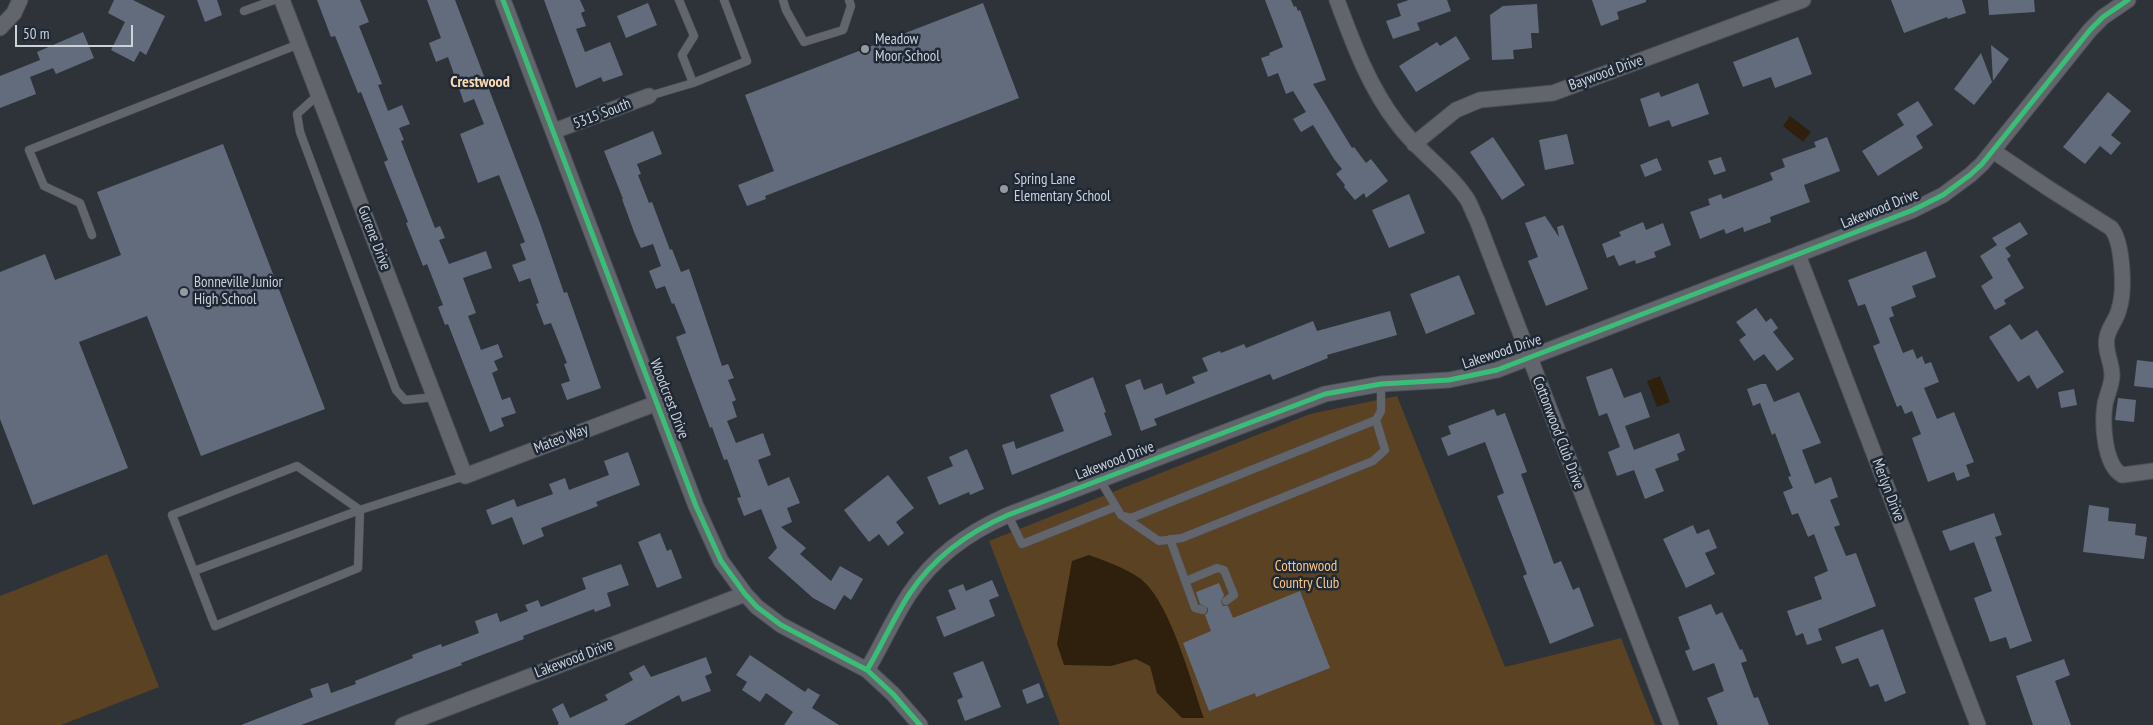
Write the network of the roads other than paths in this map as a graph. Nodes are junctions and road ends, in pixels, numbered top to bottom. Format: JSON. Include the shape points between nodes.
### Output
{"nodes":[{"id":1,"x":20,"y":0,"type":"edge"},
{"id":2,"x":274,"y":0,"type":"edge"},
{"id":3,"x":282,"y":0,"type":"edge"},
{"id":4,"x":503,"y":0,"type":"edge"},
{"id":5,"x":679,"y":0,"type":"edge"},
{"id":6,"x":724,"y":0,"type":"edge"},
{"id":7,"x":783,"y":0,"type":"edge"},
{"id":8,"x":849,"y":0,"type":"edge"},
{"id":9,"x":1337,"y":0,"type":"edge"},
{"id":10,"x":1802,"y":0,"type":"edge"},
{"id":11,"x":2119,"y":2,"type":"edge"},
{"id":12,"x":244,"y":11,"type":"dead end"},
{"id":13,"x":0,"y":28,"type":"edge"},
{"id":14,"x":299,"y":44,"type":"junction"},
{"id":15,"x":693,"y":83,"type":"junction"},
{"id":16,"x":319,"y":94,"type":"junction"},
{"id":17,"x":649,"y":96,"type":"joint"},
{"id":18,"x":554,"y":131,"type":"junction"},
{"id":19,"x":1414,"y":144,"type":"junction"},
{"id":20,"x":1993,"y":151,"type":"junction"},
{"id":21,"x":92,"y":235,"type":"dead end"},
{"id":22,"x":1798,"y":255,"type":"junction"},
{"id":23,"x":1529,"y":358,"type":"junction"},
{"id":24,"x":1381,"y":384,"type":"junction"},
{"id":25,"x":434,"y":397,"type":"junction"},
{"id":26,"x":657,"y":403,"type":"junction"},
{"id":27,"x":1376,"y":420,"type":"junction"},
{"id":28,"x":2153,"y":471,"type":"edge"},
{"id":29,"x":465,"y":476,"type":"junction"},
{"id":30,"x":1100,"y":480,"type":"junction"},
{"id":31,"x":1115,"y":507,"type":"junction"},
{"id":32,"x":360,"y":510,"type":"junction"},
{"id":33,"x":1008,"y":515,"type":"junction"},
{"id":34,"x":1121,"y":515,"type":"junction"},
{"id":35,"x":1170,"y":540,"type":"junction"},
{"id":36,"x":194,"y":571,"type":"junction"},
{"id":37,"x":1186,"y":581,"type":"junction"},
{"id":38,"x":744,"y":594,"type":"junction"},
{"id":39,"x":1226,"y":601,"type":"dead end"},
{"id":40,"x":1203,"y":610,"type":"dead end"},
{"id":41,"x":867,"y":670,"type":"junction"},
{"id":42,"x":403,"y":725,"type":"edge"},
{"id":43,"x":920,"y":725,"type":"edge"},
{"id":44,"x":1671,"y":725,"type":"edge"},
{"id":45,"x":1978,"y":725,"type":"edge"}],
"edges":[{"from":1,"to":13,"type":"street"},
{"from":2,"to":12,"type":"lane"},
{"from":3,"to":14,"type":"street","name":"Gurene Drive"},
{"from":4,"to":18,"type":"street","name":"Woodcrest Drive"},
{"from":5,"to":15,"type":"lane","via":[[694,36],[682,55]]},
{"from":6,"to":15,"type":"lane","via":[[747,61]]},
{"from":7,"to":8,"type":"lane","via":[[804,42],[843,30],[851,6]]},
{"from":9,"to":19,"type":"street","name":"Cottonwood Club Drive","via":[[1374,88]]},
{"from":10,"to":19,"type":"street","name":"Baywood Drive","via":[[1553,93],[1480,100],[1456,110]]},
{"from":11,"to":20,"type":"street","name":"Lakewood Drive","via":[[2078,43]]},
{"from":14,"to":16,"type":"street","name":"Gurene Drive"},
{"from":14,"to":21,"type":"lane","via":[[28,150],[44,186],[80,203]]},
{"from":15,"to":17,"type":"lane"},
{"from":16,"to":25,"type":"street","name":"Gurene Drive"},
{"from":16,"to":25,"type":"lane","via":[[297,114],[300,132],[396,390],[405,400]]},
{"from":17,"to":18,"type":"street","name":"5315 South"},
{"from":18,"to":26,"type":"street","name":"Woodcrest Drive"},
{"from":19,"to":23,"type":"street","name":"Cottonwood Club Drive","via":[[1466,199]]},
{"from":20,"to":22,"type":"street","name":"Lakewood Drive","via":[[1970,175],[1928,203]]},
{"from":20,"to":28,"type":"street","via":[[2111,228],[2118,237],[2122,293],[2119,312],[2106,344],[2112,373],[2104,414],[2108,455],[2114,469],[2122,475]]},
{"from":22,"to":23,"type":"street","name":"Lakewood Drive"},
{"from":22,"to":45,"type":"street","name":"Merlyn Drive"},
{"from":23,"to":24,"type":"street","name":"Lakewood Drive","via":[[1481,374],[1449,380]]},
{"from":23,"to":44,"type":"street","name":"Cottonwood Club Drive"},
{"from":24,"to":27,"type":"lane","via":[[1380,411]]},
{"from":24,"to":30,"type":"street","name":"Lakewood Drive","via":[[1343,389],[1316,397]]},
{"from":25,"to":29,"type":"street","name":"Gurene Drive"},
{"from":26,"to":29,"type":"street","name":"Mateo Way"},
{"from":26,"to":38,"type":"street","name":"Woodcrest Drive","via":[[708,534],[721,561]]},
{"from":27,"to":34,"type":"lane","via":[[1130,518]]},
{"from":27,"to":35,"type":"lane","via":[[1385,450],[1372,461],[1182,538]]},
{"from":29,"to":32,"type":"lane"},
{"from":30,"to":31,"type":"lane"},
{"from":30,"to":33,"type":"street","name":"Lakewood Drive"},
{"from":31,"to":33,"type":"lane","via":[[1022,544]]},
{"from":31,"to":34,"type":"lane"},
{"from":32,"to":36,"type":"lane"},
{"from":32,"to":36,"type":"lane","via":[[358,568],[215,626]]},
{"from":32,"to":36,"type":"lane","via":[[297,466],[172,515]]},
{"from":33,"to":41,"type":"street","name":"Lakewood Drive","via":[[974,532],[931,568],[910,593]]},
{"from":34,"to":35,"type":"lane","via":[[1159,540]]},
{"from":35,"to":37,"type":"lane"},
{"from":37,"to":39,"type":"lane","via":[[1217,568],[1224,570],[1234,594]]},
{"from":37,"to":40,"type":"lane","via":[[1195,608]]},
{"from":38,"to":41,"type":"street","name":"Woodcrest Drive","via":[[781,625]]},
{"from":38,"to":42,"type":"street","name":"Lakewood Drive"},
{"from":41,"to":43,"type":"street","name":"Woodcrest Drive"}]}
